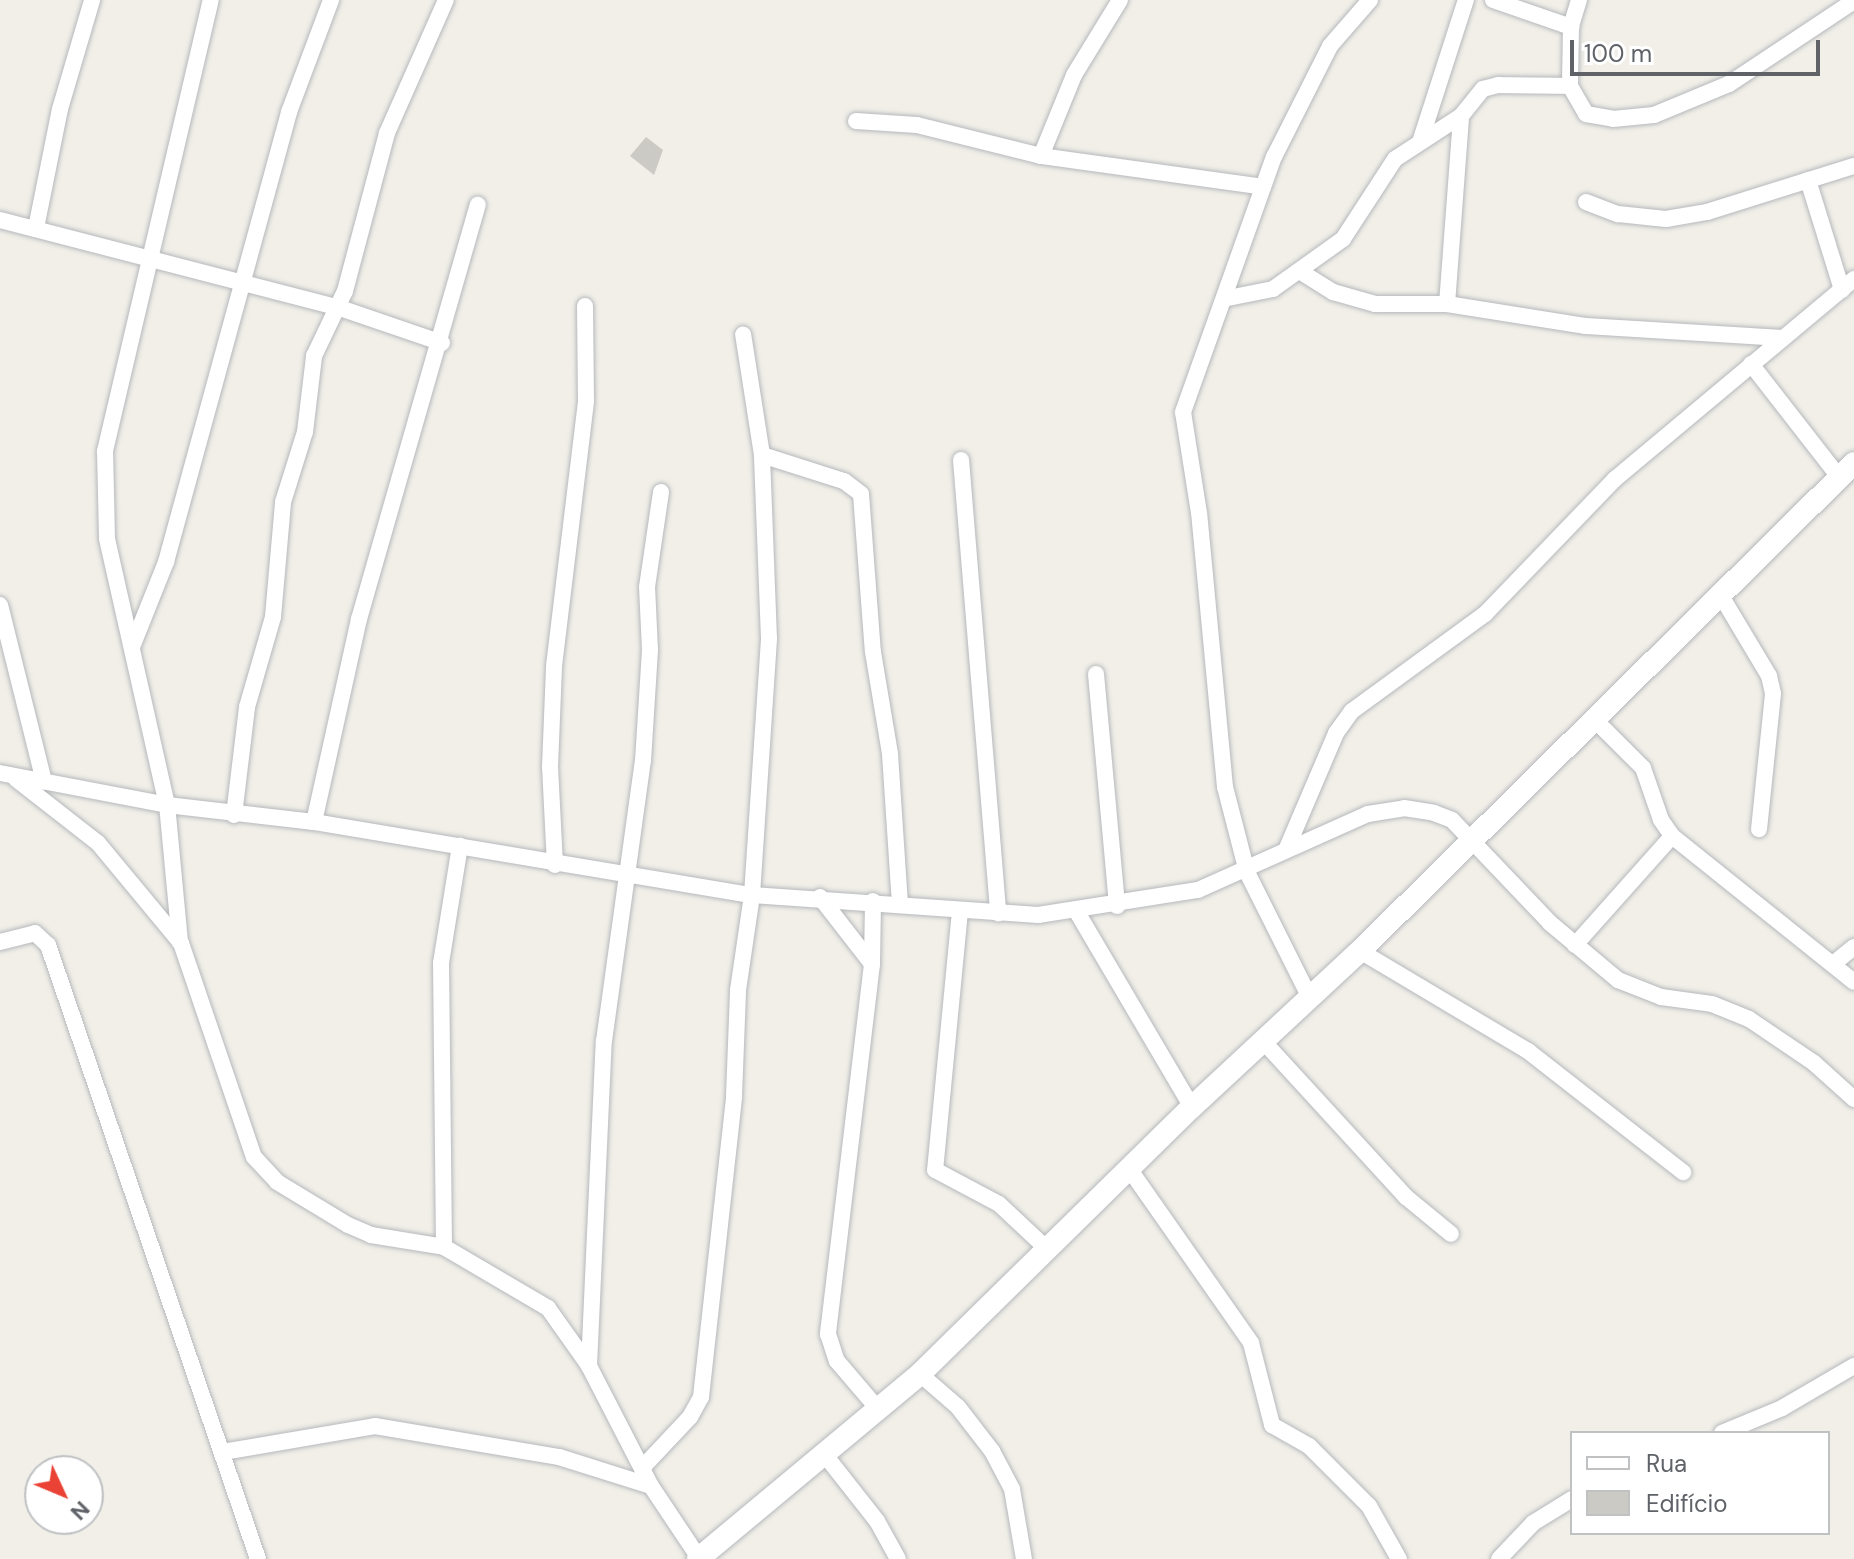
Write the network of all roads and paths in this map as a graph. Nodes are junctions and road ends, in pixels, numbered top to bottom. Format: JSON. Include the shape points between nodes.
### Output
{"nodes":[{"id":1,"x":92,"y":0,"type":"edge"},
{"id":2,"x":211,"y":0,"type":"edge"},
{"id":3,"x":331,"y":0,"type":"edge"},
{"id":4,"x":446,"y":0,"type":"edge"},
{"id":5,"x":1120,"y":0,"type":"edge"},
{"id":6,"x":1370,"y":0,"type":"edge"},
{"id":7,"x":1466,"y":0,"type":"edge"},
{"id":8,"x":1493,"y":0,"type":"edge"},
{"id":9,"x":1579,"y":0,"type":"edge"},
{"id":10,"x":1854,"y":1,"type":"edge"},
{"id":11,"x":1571,"y":27,"type":"junction"},
{"id":12,"x":1570,"y":86,"type":"junction"},
{"id":13,"x":1461,"y":116,"type":"junction"},
{"id":14,"x":856,"y":121,"type":"dead end"},
{"id":15,"x":1421,"y":139,"type":"junction"},
{"id":16,"x":1041,"y":156,"type":"junction"},
{"id":17,"x":1854,"y":166,"type":"edge"},
{"id":18,"x":1808,"y":180,"type":"junction"},
{"id":19,"x":1263,"y":187,"type":"junction"},
{"id":20,"x":1586,"y":202,"type":"dead end"},
{"id":21,"x":478,"y":205,"type":"dead end"},
{"id":22,"x":0,"y":220,"type":"edge"},
{"id":23,"x":36,"y":228,"type":"junction"},
{"id":24,"x":152,"y":260,"type":"junction"},
{"id":25,"x":1301,"y":272,"type":"junction"},
{"id":26,"x":242,"y":282,"type":"junction"},
{"id":27,"x":1848,"y":285,"type":"edge"},
{"id":28,"x":1228,"y":298,"type":"junction"},
{"id":29,"x":1447,"y":304,"type":"junction"},
{"id":30,"x":585,"y":306,"type":"dead end"},
{"id":31,"x":337,"y":307,"type":"junction"},
{"id":32,"x":743,"y":334,"type":"dead end"},
{"id":33,"x":1783,"y":338,"type":"junction"},
{"id":34,"x":442,"y":343,"type":"junction"},
{"id":35,"x":1751,"y":364,"type":"junction"},
{"id":36,"x":762,"y":455,"type":"junction"},
{"id":37,"x":961,"y":460,"type":"dead end"},
{"id":38,"x":1847,"y":470,"type":"edge"},
{"id":39,"x":661,"y":492,"type":"dead end"},
{"id":40,"x":1720,"y":594,"type":"junction"},
{"id":41,"x":0,"y":605,"type":"edge"},
{"id":42,"x":132,"y":647,"type":"junction"},
{"id":43,"x":1096,"y":674,"type":"dead end"},
{"id":44,"x":1593,"y":718,"type":"junction"},
{"id":45,"x":5,"y":774,"type":"edge"},
{"id":46,"x":44,"y":782,"type":"junction"},
{"id":47,"x":167,"y":805,"type":"junction"},
{"id":48,"x":234,"y":815,"type":"junction"},
{"id":49,"x":314,"y":822,"type":"junction"},
{"id":50,"x":1759,"y":829,"type":"dead end"},
{"id":51,"x":1672,"y":836,"type":"junction"},
{"id":52,"x":1472,"y":838,"type":"junction"},
{"id":53,"x":460,"y":846,"type":"junction"},
{"id":54,"x":1287,"y":848,"type":"junction"},
{"id":55,"x":555,"y":865,"type":"junction"},
{"id":56,"x":1247,"y":872,"type":"junction"},
{"id":57,"x":624,"y":877,"type":"junction"},
{"id":58,"x":752,"y":895,"type":"junction"},
{"id":59,"x":820,"y":897,"type":"junction"},
{"id":60,"x":873,"y":901,"type":"junction"},
{"id":61,"x":900,"y":903,"type":"junction"},
{"id":62,"x":1117,"y":906,"type":"junction"},
{"id":63,"x":960,"y":911,"type":"junction"},
{"id":64,"x":1077,"y":912,"type":"junction"},
{"id":65,"x":998,"y":913,"type":"junction"},
{"id":66,"x":0,"y":942,"type":"edge"},
{"id":67,"x":181,"y":943,"type":"junction"},
{"id":68,"x":1575,"y":945,"type":"junction"},
{"id":69,"x":1854,"y":947,"type":"edge"},
{"id":70,"x":1360,"y":951,"type":"junction"},
{"id":71,"x":872,"y":964,"type":"junction"},
{"id":72,"x":1833,"y":964,"type":"junction"},
{"id":73,"x":1854,"y":982,"type":"edge"},
{"id":74,"x":1310,"y":998,"type":"junction"},
{"id":75,"x":1263,"y":1041,"type":"junction"},
{"id":76,"x":1854,"y":1099,"type":"edge"},
{"id":77,"x":1192,"y":1107,"type":"junction"},
{"id":78,"x":1130,"y":1170,"type":"junction"},
{"id":79,"x":1683,"y":1172,"type":"dead end"},
{"id":80,"x":1451,"y":1234,"type":"dead end"},
{"id":81,"x":444,"y":1247,"type":"junction"},
{"id":82,"x":1046,"y":1248,"type":"junction"},
{"id":83,"x":589,"y":1366,"type":"junction"},
{"id":84,"x":1854,"y":1366,"type":"edge"},
{"id":85,"x":920,"y":1374,"type":"junction"},
{"id":86,"x":878,"y":1409,"type":"junction"},
{"id":87,"x":1727,"y":1431,"type":"edge"},
{"id":88,"x":223,"y":1452,"type":"junction"},
{"id":89,"x":825,"y":1455,"type":"junction"},
{"id":90,"x":642,"y":1468,"type":"junction"},
{"id":91,"x":651,"y":1486,"type":"junction"},
{"id":92,"x":1570,"y":1500,"type":"edge"},
{"id":93,"x":698,"y":1558,"type":"edge"},
{"id":94,"x":258,"y":1559,"type":"edge"},
{"id":95,"x":898,"y":1559,"type":"edge"},
{"id":96,"x":1024,"y":1559,"type":"edge"},
{"id":97,"x":1399,"y":1559,"type":"edge"},
{"id":98,"x":1499,"y":1559,"type":"edge"}],
"edges":[{"from":1,"to":23,"type":"street","via":[[60,109]]},
{"from":2,"to":24,"type":"street"},
{"from":3,"to":26,"type":"street","via":[[289,112]]},
{"from":4,"to":31,"type":"street","via":[[387,133]]},
{"from":5,"to":16,"type":"street","via":[[1074,75]]},
{"from":6,"to":19,"type":"street","via":[[1319,66]]},
{"from":7,"to":15,"type":"street"},
{"from":8,"to":11,"type":"street"},
{"from":9,"to":11,"type":"street"},
{"from":10,"to":12,"type":"street","via":[[1729,84],[1654,115],[1598,119],[1586,114]]},
{"from":11,"to":12,"type":"street"},
{"from":12,"to":13,"type":"street","via":[[1490,86]]},
{"from":13,"to":15,"type":"street"},
{"from":13,"to":29,"type":"street"},
{"from":14,"to":16,"type":"street","via":[[917,125]]},
{"from":15,"to":25,"type":"street","via":[[1395,159],[1343,239]]},
{"from":16,"to":19,"type":"street"},
{"from":17,"to":18,"type":"street"},
{"from":18,"to":20,"type":"street","via":[[1707,212],[1666,219],[1618,214]]},
{"from":18,"to":27,"type":"street"},
{"from":19,"to":28,"type":"street"},
{"from":21,"to":34,"type":"street"},
{"from":22,"to":23,"type":"street"},
{"from":23,"to":24,"type":"street"},
{"from":24,"to":26,"type":"street"},
{"from":24,"to":42,"type":"street","via":[[105,451],[107,538]]},
{"from":25,"to":28,"type":"street","via":[[1273,289]]},
{"from":25,"to":29,"type":"street","via":[[1333,292],[1375,304]]},
{"from":26,"to":31,"type":"street"},
{"from":26,"to":42,"type":"street","via":[[166,562]]},
{"from":27,"to":33,"type":"street"},
{"from":28,"to":56,"type":"street","via":[[1183,412],[1199,513],[1225,787]]},
{"from":29,"to":33,"type":"street","via":[[1586,326]]},
{"from":30,"to":55,"type":"street","via":[[586,401],[554,666],[550,767]]},
{"from":31,"to":34,"type":"street"},
{"from":31,"to":48,"type":"street","via":[[314,356],[305,432],[283,502],[273,617],[247,707]]},
{"from":32,"to":36,"type":"street"},
{"from":33,"to":35,"type":"street"},
{"from":34,"to":49,"type":"street","via":[[359,619]]},
{"from":35,"to":38,"type":"street"},
{"from":35,"to":54,"type":"street","via":[[1615,479],[1485,614],[1352,711],[1336,733]]},
{"from":36,"to":58,"type":"street","via":[[769,639]]},
{"from":36,"to":61,"type":"street","via":[[844,481],[861,494],[873,652],[890,754]]},
{"from":37,"to":65,"type":"street"},
{"from":38,"to":40,"type":"street"},
{"from":39,"to":57,"type":"street","via":[[647,587],[649,698]]},
{"from":40,"to":44,"type":"street"},
{"from":40,"to":50,"type":"street","via":[[1769,676],[1773,694]]},
{"from":41,"to":46,"type":"street"},
{"from":42,"to":47,"type":"street"},
{"from":43,"to":62,"type":"street"},
{"from":44,"to":51,"type":"street","via":[[1643,768]]},
{"from":44,"to":52,"type":"street"},
{"from":45,"to":46,"type":"street"},
{"from":45,"to":67,"type":"street","via":[[98,843]]},
{"from":46,"to":47,"type":"street"},
{"from":47,"to":48,"type":"street"},
{"from":47,"to":67,"type":"street"},
{"from":48,"to":49,"type":"street"},
{"from":49,"to":53,"type":"street"},
{"from":51,"to":68,"type":"street"},
{"from":51,"to":72,"type":"street"},
{"from":52,"to":54,"type":"street","via":[[1452,820],[1404,808],[1368,814]]},
{"from":52,"to":68,"type":"street"},
{"from":52,"to":70,"type":"street"},
{"from":53,"to":55,"type":"street"},
{"from":53,"to":81,"type":"street","via":[[441,963]]},
{"from":54,"to":56,"type":"street"},
{"from":55,"to":57,"type":"street"},
{"from":56,"to":62,"type":"street","via":[[1198,890]]},
{"from":56,"to":74,"type":"street"},
{"from":57,"to":58,"type":"street"},
{"from":57,"to":83,"type":"street","via":[[604,1041]]},
{"from":58,"to":59,"type":"street"},
{"from":58,"to":90,"type":"street","via":[[738,990],[734,1096],[715,1238],[705,1375],[690,1417]]},
{"from":59,"to":60,"type":"street"},
{"from":59,"to":71,"type":"street"},
{"from":60,"to":61,"type":"street"},
{"from":60,"to":71,"type":"street"},
{"from":61,"to":63,"type":"street"},
{"from":62,"to":64,"type":"street"},
{"from":63,"to":65,"type":"street"},
{"from":63,"to":82,"type":"street","via":[[935,1170],[999,1204]]},
{"from":64,"to":65,"type":"street"},
{"from":64,"to":77,"type":"street"},
{"from":66,"to":88,"type":"street","via":[[35,933],[48,945]]},
{"from":67,"to":81,"type":"street","via":[[254,1157],[277,1182],[348,1225],[371,1235]]},
{"from":68,"to":76,"type":"street","via":[[1634,988],[1712,1004],[1749,1019],[1814,1063]]},
{"from":69,"to":72,"type":"street"},
{"from":70,"to":74,"type":"street"},
{"from":70,"to":79,"type":"street","via":[[1528,1051]]},
{"from":71,"to":86,"type":"street","via":[[828,1334],[837,1361]]},
{"from":72,"to":73,"type":"street"},
{"from":74,"to":75,"type":"street"},
{"from":75,"to":77,"type":"street"},
{"from":75,"to":80,"type":"street","via":[[1406,1197]]},
{"from":77,"to":78,"type":"street"},
{"from":78,"to":82,"type":"street"},
{"from":78,"to":97,"type":"street","via":[[1251,1343],[1272,1425],[1309,1446],[1369,1506]]},
{"from":81,"to":83,"type":"street","via":[[548,1308]]},
{"from":82,"to":85,"type":"street"},
{"from":83,"to":90,"type":"street"},
{"from":84,"to":87,"type":"street","via":[[1782,1408]]},
{"from":85,"to":86,"type":"street"},
{"from":85,"to":96,"type":"street","via":[[958,1407],[992,1451],[1012,1489]]},
{"from":86,"to":89,"type":"street"},
{"from":88,"to":91,"type":"street","via":[[375,1426],[559,1457]]},
{"from":88,"to":94,"type":"street"},
{"from":89,"to":93,"type":"street"},
{"from":89,"to":95,"type":"street","via":[[877,1521]]},
{"from":90,"to":91,"type":"street"},
{"from":91,"to":93,"type":"street"},
{"from":92,"to":98,"type":"street","via":[[1533,1523]]}]}
